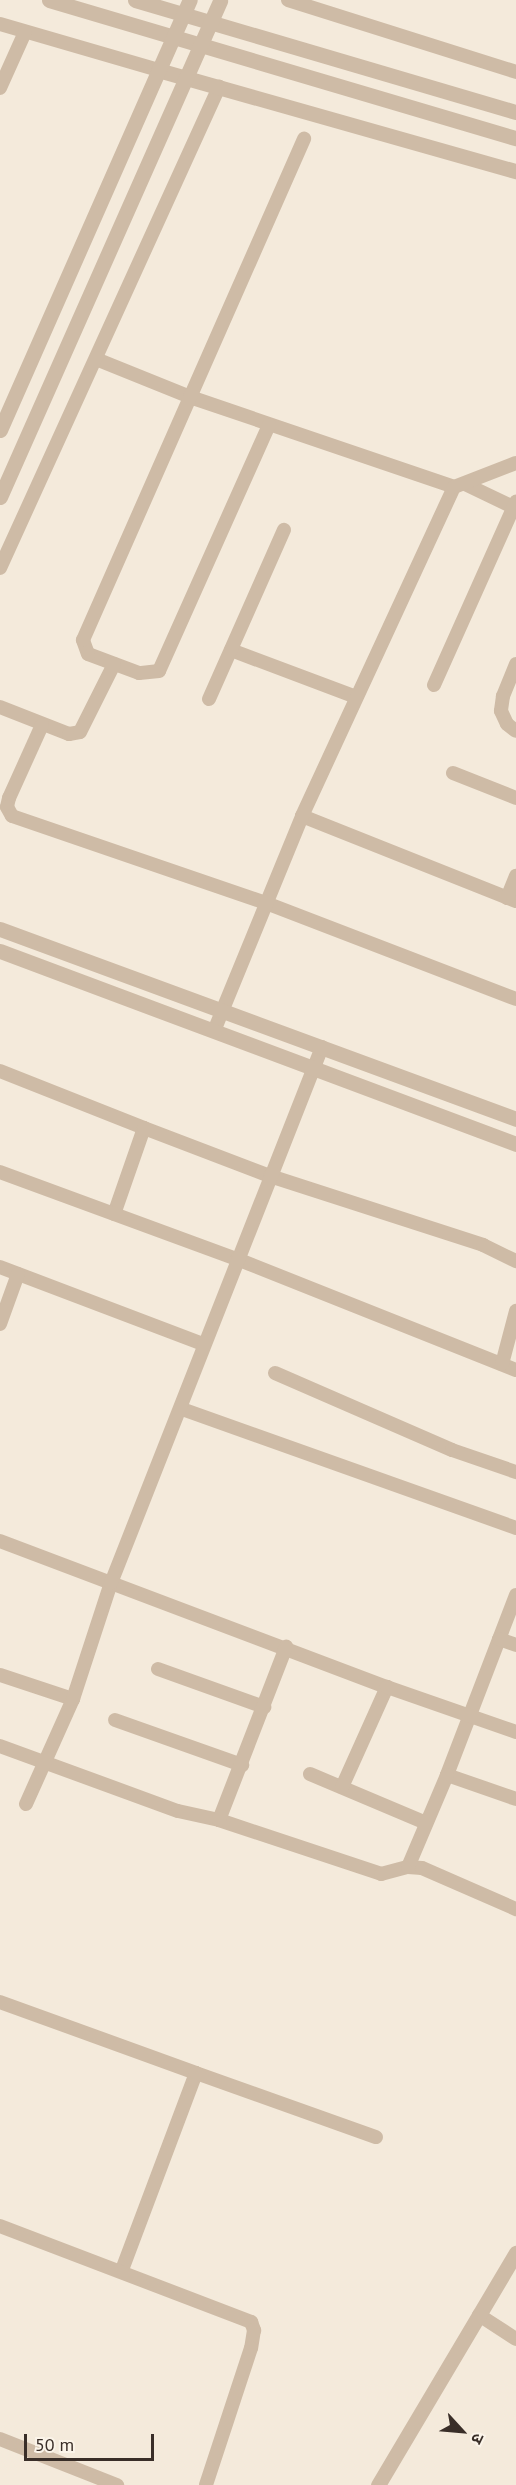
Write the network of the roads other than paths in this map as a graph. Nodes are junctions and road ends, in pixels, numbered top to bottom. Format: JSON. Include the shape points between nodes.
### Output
{"nodes":[{"id":1,"x":49,"y":0,"type":"edge"},
{"id":2,"x":135,"y":0,"type":"edge"},
{"id":3,"x":204,"y":0,"type":"edge"},
{"id":4,"x":220,"y":0,"type":"edge"},
{"id":5,"x":288,"y":0,"type":"edge"},
{"id":6,"x":327,"y":6,"type":"edge"},
{"id":7,"x":187,"y":7,"type":"edge"},
{"id":8,"x":211,"y":22,"type":"junction"},
{"id":9,"x":0,"y":24,"type":"edge"},
{"id":10,"x":25,"y":32,"type":"junction"},
{"id":11,"x":173,"y":36,"type":"junction"},
{"id":12,"x":202,"y":45,"type":"junction"},
{"id":13,"x":158,"y":70,"type":"junction"},
{"id":14,"x":516,"y":72,"type":"edge"},
{"id":15,"x":187,"y":79,"type":"junction"},
{"id":16,"x":219,"y":87,"type":"junction"},
{"id":17,"x":0,"y":88,"type":"edge"},
{"id":18,"x":516,"y":112,"type":"edge"},
{"id":19,"x":516,"y":138,"type":"edge"},
{"id":20,"x":304,"y":139,"type":"dead end"},
{"id":21,"x":516,"y":171,"type":"edge"},
{"id":22,"x":96,"y":358,"type":"junction"},
{"id":23,"x":190,"y":397,"type":"junction"},
{"id":24,"x":269,"y":425,"type":"junction"},
{"id":25,"x":0,"y":430,"type":"edge"},
{"id":26,"x":516,"y":463,"type":"edge"},
{"id":27,"x":459,"y":486,"type":"junction"},
{"id":28,"x":0,"y":497,"type":"edge"},
{"id":29,"x":515,"y":504,"type":"edge"},
{"id":30,"x":284,"y":530,"type":"dead end"},
{"id":31,"x":0,"y":568,"type":"edge"},
{"id":32,"x":231,"y":650,"type":"junction"},
{"id":33,"x":114,"y":664,"type":"junction"},
{"id":34,"x":516,"y":664,"type":"edge"},
{"id":35,"x":435,"y":685,"type":"dead end"},
{"id":36,"x":356,"y":697,"type":"junction"},
{"id":37,"x":209,"y":699,"type":"dead end"},
{"id":38,"x":0,"y":707,"type":"edge"},
{"id":39,"x":42,"y":724,"type":"junction"},
{"id":40,"x":516,"y":731,"type":"edge"},
{"id":41,"x":453,"y":773,"type":"dead end"},
{"id":42,"x":516,"y":798,"type":"edge"},
{"id":43,"x":302,"y":816,"type":"junction"},
{"id":44,"x":516,"y":876,"type":"edge"},
{"id":45,"x":512,"y":899,"type":"edge"},
{"id":46,"x":266,"y":903,"type":"junction"},
{"id":47,"x":0,"y":929,"type":"edge"},
{"id":48,"x":0,"y":951,"type":"edge"},
{"id":49,"x":516,"y":999,"type":"edge"},
{"id":50,"x":223,"y":1009,"type":"junction"},
{"id":51,"x":214,"y":1031,"type":"junction"},
{"id":52,"x":322,"y":1047,"type":"junction"},
{"id":53,"x":314,"y":1068,"type":"junction"},
{"id":54,"x":0,"y":1071,"type":"edge"},
{"id":55,"x":516,"y":1119,"type":"edge"},
{"id":56,"x":144,"y":1128,"type":"junction"},
{"id":57,"x":516,"y":1144,"type":"edge"},
{"id":58,"x":0,"y":1172,"type":"edge"},
{"id":59,"x":270,"y":1176,"type":"junction"},
{"id":60,"x":114,"y":1214,"type":"junction"},
{"id":61,"x":237,"y":1259,"type":"junction"},
{"id":62,"x":516,"y":1261,"type":"edge"},
{"id":63,"x":0,"y":1267,"type":"edge"},
{"id":64,"x":18,"y":1274,"type":"junction"},
{"id":65,"x":516,"y":1311,"type":"edge"},
{"id":66,"x":0,"y":1324,"type":"edge"},
{"id":67,"x":203,"y":1344,"type":"junction"},
{"id":68,"x":502,"y":1364,"type":"junction"},
{"id":69,"x":516,"y":1370,"type":"edge"},
{"id":70,"x":275,"y":1373,"type":"dead end"},
{"id":71,"x":182,"y":1409,"type":"junction"},
{"id":72,"x":516,"y":1472,"type":"edge"},
{"id":73,"x":516,"y":1528,"type":"edge"},
{"id":74,"x":0,"y":1540,"type":"edge"},
{"id":75,"x":111,"y":1583,"type":"junction"},
{"id":76,"x":516,"y":1595,"type":"edge"},
{"id":77,"x":499,"y":1639,"type":"junction"},
{"id":78,"x":516,"y":1645,"type":"edge"},
{"id":79,"x":286,"y":1647,"type":"junction"},
{"id":80,"x":158,"y":1669,"type":"dead end"},
{"id":81,"x":0,"y":1675,"type":"edge"},
{"id":82,"x":387,"y":1687,"type":"junction"},
{"id":83,"x":73,"y":1699,"type":"junction"},
{"id":84,"x":264,"y":1707,"type":"junction"},
{"id":85,"x":469,"y":1714,"type":"junction"},
{"id":86,"x":115,"y":1720,"type":"dead end"},
{"id":87,"x":516,"y":1731,"type":"edge"},
{"id":88,"x":0,"y":1746,"type":"edge"},
{"id":89,"x":47,"y":1761,"type":"junction"},
{"id":90,"x":242,"y":1765,"type":"junction"},
{"id":91,"x":310,"y":1774,"type":"dead end"},
{"id":92,"x":447,"y":1775,"type":"junction"},
{"id":93,"x":342,"y":1787,"type":"junction"},
{"id":94,"x":516,"y":1799,"type":"edge"},
{"id":95,"x":26,"y":1804,"type":"dead end"},
{"id":96,"x":219,"y":1820,"type":"junction"},
{"id":97,"x":426,"y":1823,"type":"junction"},
{"id":98,"x":408,"y":1866,"type":"junction"},
{"id":99,"x":516,"y":1909,"type":"edge"},
{"id":100,"x":0,"y":2002,"type":"edge"},
{"id":101,"x":196,"y":2073,"type":"junction"},
{"id":102,"x":376,"y":2137,"type":"dead end"},
{"id":103,"x":0,"y":2226,"type":"edge"},
{"id":104,"x":516,"y":2253,"type":"edge"},
{"id":105,"x":122,"y":2270,"type":"junction"},
{"id":106,"x":479,"y":2315,"type":"junction"},
{"id":107,"x":516,"y":2339,"type":"edge"},
{"id":108,"x":0,"y":2439,"type":"edge"},
{"id":109,"x":117,"y":2485,"type":"edge"},
{"id":110,"x":206,"y":2485,"type":"edge"},
{"id":111,"x":378,"y":2485,"type":"edge"}],
"edges":[{"from":1,"to":11,"type":"street"},
{"from":2,"to":7,"type":"street"},
{"from":3,"to":4,"type":"street"},
{"from":4,"to":8,"type":"street"},
{"from":5,"to":6,"type":"street"},
{"from":6,"to":14,"type":"street"},
{"from":7,"to":8,"type":"street"},
{"from":7,"to":11,"type":"street"},
{"from":8,"to":12,"type":"street"},
{"from":8,"to":18,"type":"street"},
{"from":9,"to":10,"type":"street"},
{"from":10,"to":13,"type":"street"},
{"from":10,"to":17,"type":"street"},
{"from":11,"to":12,"type":"street"},
{"from":11,"to":13,"type":"street"},
{"from":12,"to":15,"type":"street"},
{"from":12,"to":19,"type":"street"},
{"from":13,"to":15,"type":"street"},
{"from":13,"to":25,"type":"street"},
{"from":15,"to":16,"type":"street"},
{"from":15,"to":28,"type":"street"},
{"from":16,"to":21,"type":"street"},
{"from":16,"to":22,"type":"street"},
{"from":20,"to":23,"type":"street"},
{"from":22,"to":23,"type":"street"},
{"from":22,"to":31,"type":"street"},
{"from":23,"to":24,"type":"street"},
{"from":23,"to":33,"type":"street","via":[[83,640],[88,654]]},
{"from":24,"to":27,"type":"street"},
{"from":24,"to":33,"type":"street","via":[[159,671],[146,675]]},
{"from":26,"to":27,"type":"street"},
{"from":27,"to":29,"type":"street"},
{"from":27,"to":36,"type":"street"},
{"from":29,"to":35,"type":"street"},
{"from":30,"to":32,"type":"street"},
{"from":32,"to":36,"type":"street"},
{"from":32,"to":37,"type":"street"},
{"from":33,"to":39,"type":"street","via":[[80,732],[69,734]]},
{"from":34,"to":40,"type":"street","via":[[502,696],[501,711]]},
{"from":36,"to":43,"type":"street"},
{"from":38,"to":39,"type":"street"},
{"from":39,"to":46,"type":"street","via":[[9,798],[7,807],[12,816]]},
{"from":41,"to":42,"type":"street"},
{"from":43,"to":45,"type":"street"},
{"from":43,"to":46,"type":"street"},
{"from":44,"to":45,"type":"street"},
{"from":46,"to":49,"type":"street"},
{"from":46,"to":50,"type":"street"},
{"from":47,"to":50,"type":"street"},
{"from":48,"to":51,"type":"street"},
{"from":50,"to":51,"type":"street"},
{"from":50,"to":52,"type":"street"},
{"from":51,"to":53,"type":"street"},
{"from":52,"to":53,"type":"street"},
{"from":52,"to":55,"type":"street"},
{"from":53,"to":57,"type":"street"},
{"from":53,"to":59,"type":"street"},
{"from":54,"to":56,"type":"street"},
{"from":56,"to":59,"type":"street"},
{"from":56,"to":60,"type":"street"},
{"from":58,"to":60,"type":"street"},
{"from":59,"to":61,"type":"street"},
{"from":59,"to":62,"type":"street","via":[[483,1245]]},
{"from":60,"to":61,"type":"street"},
{"from":61,"to":67,"type":"street"},
{"from":61,"to":68,"type":"street"},
{"from":63,"to":64,"type":"street"},
{"from":64,"to":66,"type":"street"},
{"from":64,"to":67,"type":"street"},
{"from":65,"to":68,"type":"street"},
{"from":67,"to":71,"type":"street"},
{"from":68,"to":69,"type":"street"},
{"from":70,"to":72,"type":"street","via":[[452,1450]]},
{"from":71,"to":73,"type":"street"},
{"from":71,"to":75,"type":"street"},
{"from":74,"to":75,"type":"street"},
{"from":75,"to":79,"type":"street"},
{"from":75,"to":83,"type":"street"},
{"from":76,"to":77,"type":"street"},
{"from":77,"to":78,"type":"street"},
{"from":77,"to":85,"type":"street"},
{"from":79,"to":82,"type":"street"},
{"from":79,"to":84,"type":"street"},
{"from":80,"to":84,"type":"street"},
{"from":81,"to":83,"type":"street"},
{"from":82,"to":85,"type":"street"},
{"from":82,"to":93,"type":"street"},
{"from":83,"to":89,"type":"street"},
{"from":84,"to":90,"type":"street"},
{"from":85,"to":87,"type":"street"},
{"from":85,"to":92,"type":"street"},
{"from":86,"to":90,"type":"street"},
{"from":88,"to":89,"type":"street"},
{"from":89,"to":95,"type":"street"},
{"from":89,"to":96,"type":"street","via":[[178,1811]]},
{"from":90,"to":96,"type":"street"},
{"from":91,"to":93,"type":"street"},
{"from":92,"to":94,"type":"street"},
{"from":92,"to":97,"type":"street"},
{"from":93,"to":97,"type":"street"},
{"from":96,"to":98,"type":"street","via":[[381,1874]]},
{"from":97,"to":98,"type":"street"},
{"from":98,"to":99,"type":"street","via":[[422,1868]]},
{"from":100,"to":101,"type":"street"},
{"from":101,"to":102,"type":"street"},
{"from":101,"to":105,"type":"street"},
{"from":103,"to":105,"type":"street"},
{"from":104,"to":106,"type":"street"},
{"from":105,"to":110,"type":"street","via":[[246,2317],[254,2330]]},
{"from":106,"to":107,"type":"street"},
{"from":106,"to":111,"type":"street"},
{"from":108,"to":109,"type":"street"}]}
